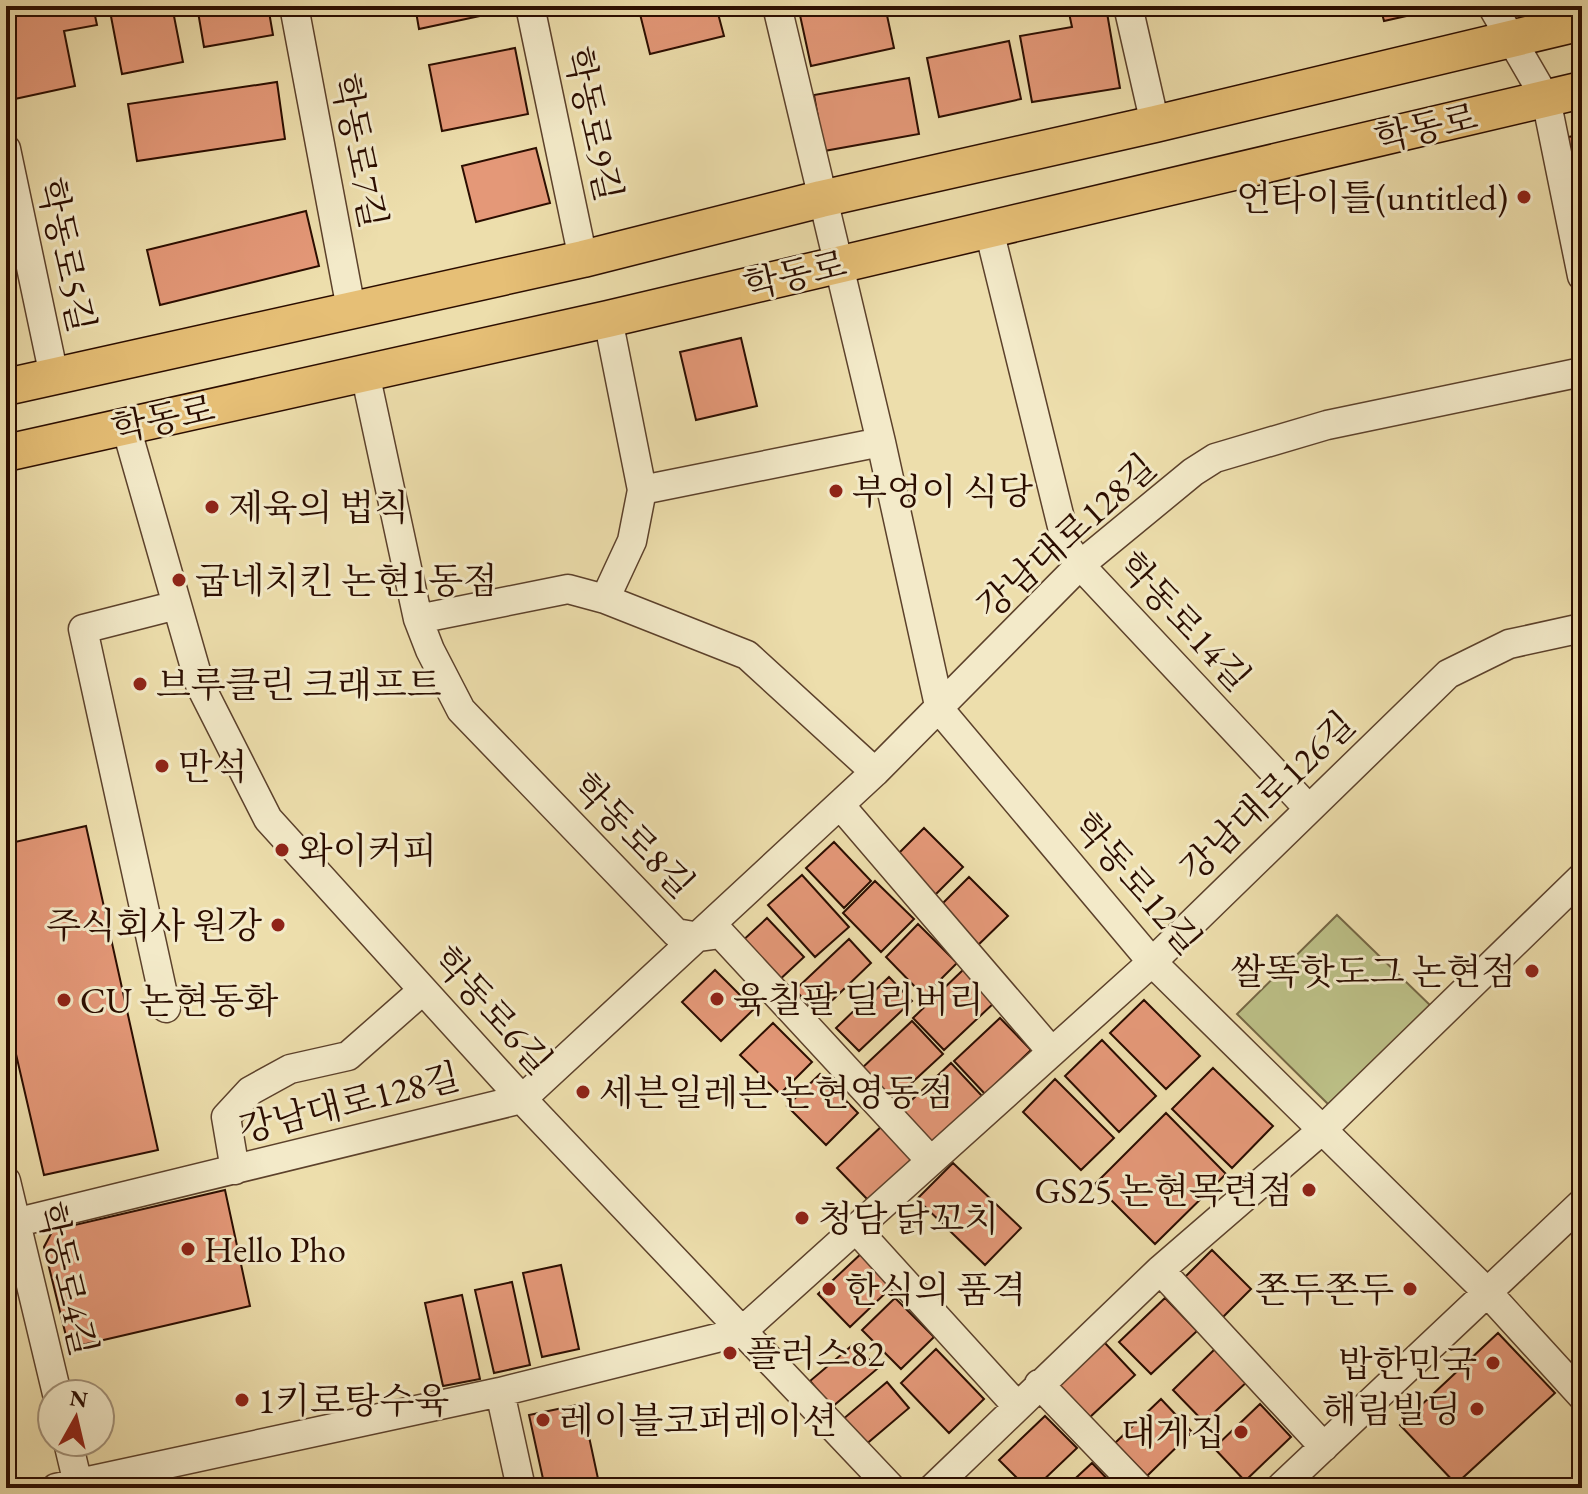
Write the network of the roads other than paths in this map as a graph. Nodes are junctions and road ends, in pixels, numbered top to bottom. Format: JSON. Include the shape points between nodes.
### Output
{"nodes":[{"id":1,"x":294,"y":6,"type":"edge"},
{"id":2,"x":530,"y":6,"type":"edge"},
{"id":3,"x":777,"y":6,"type":"edge"},
{"id":4,"x":1128,"y":6,"type":"edge"},
{"id":5,"x":1492,"y":6,"type":"edge"},
{"id":6,"x":1582,"y":22,"type":"edge"},
{"id":7,"x":1511,"y":39,"type":"junction"},
{"id":8,"x":1582,"y":90,"type":"edge"},
{"id":9,"x":1546,"y":99,"type":"junction"},
{"id":10,"x":1155,"y":124,"type":"junction"},
{"id":11,"x":6,"y":149,"type":"edge"},
{"id":12,"x":821,"y":199,"type":"junction"},
{"id":13,"x":989,"y":230,"type":"junction"},
{"id":14,"x":583,"y":259,"type":"junction"},
{"id":15,"x":837,"y":264,"type":"junction"},
{"id":16,"x":1582,"y":276,"type":"edge"},
{"id":17,"x":351,"y":309,"type":"junction"},
{"id":18,"x":608,"y":319,"type":"junction"},
{"id":19,"x":1582,"y":372,"type":"edge"},
{"id":20,"x":365,"y":373,"type":"junction"},
{"id":21,"x":54,"y":376,"type":"junction"},
{"id":22,"x":6,"y":387,"type":"edge"},
{"id":23,"x":126,"y":427,"type":"junction"},
{"id":24,"x":881,"y":442,"type":"junction"},
{"id":25,"x":6,"y":453,"type":"edge"},
{"id":26,"x":642,"y":490,"type":"junction"},
{"id":27,"x":1080,"y":565,"type":"junction"},
{"id":28,"x":605,"y":599,"type":"junction"},
{"id":29,"x":177,"y":605,"type":"junction"},
{"id":30,"x":418,"y":619,"type":"junction"},
{"id":31,"x":1582,"y":628,"type":"edge"},
{"id":32,"x":940,"y":710,"type":"junction"},
{"id":33,"x":875,"y":772,"type":"junction"},
{"id":34,"x":840,"y":805,"type":"junction"},
{"id":35,"x":1309,"y":809,"type":"junction"},
{"id":36,"x":1582,"y":877,"type":"edge"},
{"id":37,"x":699,"y":937,"type":"junction"},
{"id":38,"x":1152,"y":962,"type":"junction"},
{"id":39,"x":423,"y":990,"type":"junction"},
{"id":40,"x":166,"y":1008,"type":"dead end"},
{"id":41,"x":1052,"y":1052,"type":"junction"},
{"id":42,"x":522,"y":1099,"type":"junction"},
{"id":43,"x":1322,"y":1130,"type":"junction"},
{"id":44,"x":931,"y":1161,"type":"junction"},
{"id":45,"x":235,"y":1170,"type":"junction"},
{"id":46,"x":6,"y":1181,"type":"edge"},
{"id":47,"x":1582,"y":1203,"type":"edge"},
{"id":48,"x":11,"y":1224,"type":"edge"},
{"id":49,"x":856,"y":1229,"type":"junction"},
{"id":50,"x":1160,"y":1270,"type":"junction"},
{"id":51,"x":1488,"y":1293,"type":"junction"},
{"id":52,"x":741,"y":1332,"type":"junction"},
{"id":53,"x":53,"y":1378,"type":"edge"},
{"id":54,"x":1039,"y":1384,"type":"junction"},
{"id":55,"x":500,"y":1392,"type":"junction"},
{"id":56,"x":1582,"y":1396,"type":"edge"},
{"id":57,"x":1017,"y":1406,"type":"junction"},
{"id":58,"x":1324,"y":1447,"type":"junction"},
{"id":59,"x":69,"y":1458,"type":"edge"},
{"id":60,"x":71,"y":1486,"type":"edge"},
{"id":61,"x":521,"y":1488,"type":"edge"},
{"id":62,"x":891,"y":1488,"type":"edge"},
{"id":63,"x":933,"y":1488,"type":"edge"},
{"id":64,"x":1139,"y":1488,"type":"edge"},
{"id":65,"x":1280,"y":1488,"type":"edge"}],
"edges":[{"from":1,"to":17,"type":"street","name":"학동로7길"},
{"from":2,"to":14,"type":"street","name":"학동로9길"},
{"from":3,"to":12,"type":"street","name":"학동로12길"},
{"from":4,"to":10,"type":"street"},
{"from":5,"to":7,"type":"street"},
{"from":6,"to":7,"type":"main road","name":"학동로"},
{"from":7,"to":9,"type":"street"},
{"from":7,"to":10,"type":"main road","name":"학동로"},
{"from":8,"to":9,"type":"main road","name":"학동로"},
{"from":9,"to":13,"type":"main road","name":"학동로"},
{"from":9,"to":16,"type":"street"},
{"from":10,"to":12,"type":"main road","name":"학동로"},
{"from":11,"to":21,"type":"street","name":"학동로5길"},
{"from":12,"to":14,"type":"main road","name":"학동로"},
{"from":12,"to":15,"type":"street","name":"학동로12길"},
{"from":13,"to":15,"type":"main road","name":"학동로"},
{"from":13,"to":27,"type":"street","name":"학동로14길","via":[[1067,547]]},
{"from":14,"to":17,"type":"main road","name":"학동로"},
{"from":15,"to":18,"type":"main road","name":"학동로"},
{"from":15,"to":24,"type":"street","name":"학동로12길"},
{"from":17,"to":21,"type":"main road","name":"학동로"},
{"from":18,"to":20,"type":"main road","name":"학동로"},
{"from":18,"to":26,"type":"street"},
{"from":19,"to":27,"type":"street","name":"강남대로128길","via":[[1327,425],[1215,458]]},
{"from":20,"to":23,"type":"main road","name":"학동로"},
{"from":20,"to":30,"type":"street","name":"학동로8길"},
{"from":21,"to":22,"type":"main road","name":"학동로"},
{"from":23,"to":25,"type":"main road","name":"학동로"},
{"from":23,"to":29,"type":"street","name":"학동로6길"},
{"from":24,"to":26,"type":"street"},
{"from":24,"to":32,"type":"street","name":"학동로12길"},
{"from":26,"to":28,"type":"street","via":[[632,541]]},
{"from":27,"to":32,"type":"street","name":"강남대로128길"},
{"from":27,"to":35,"type":"street","name":"학동로14길"},
{"from":28,"to":30,"type":"street","via":[[568,589]]},
{"from":28,"to":33,"type":"street","via":[[747,655]]},
{"from":29,"to":39,"type":"street","name":"학동로6길","via":[[200,685],[268,819]]},
{"from":29,"to":40,"type":"street","via":[[83,629]]},
{"from":30,"to":37,"type":"street","name":"학동로8길","via":[[461,710],[676,933]]},
{"from":31,"to":35,"type":"street","name":"강남대로126길","via":[[1509,644],[1448,674]]},
{"from":32,"to":33,"type":"street","name":"강남대로128길"},
{"from":32,"to":38,"type":"street","name":"학동로12길"},
{"from":33,"to":34,"type":"street","name":"강남대로128길"},
{"from":34,"to":37,"type":"street","name":"강남대로128길"},
{"from":34,"to":41,"type":"street"},
{"from":35,"to":38,"type":"street","name":"강남대로126길"},
{"from":36,"to":43,"type":"street"},
{"from":37,"to":42,"type":"street","name":"강남대로128길"},
{"from":37,"to":44,"type":"street","name":"학동로8길","via":[[721,934]]},
{"from":38,"to":41,"type":"street","name":"강남대로126길"},
{"from":38,"to":43,"type":"street","name":"학동로12길"},
{"from":39,"to":42,"type":"street","name":"학동로6길"},
{"from":39,"to":45,"type":"street","via":[[348,1056],[290,1069],[250,1091],[226,1117]]},
{"from":41,"to":44,"type":"street","name":"강남대로126길"},
{"from":42,"to":45,"type":"street","name":"강남대로128길"},
{"from":42,"to":52,"type":"street","name":"학동로6길"},
{"from":43,"to":50,"type":"street"},
{"from":43,"to":51,"type":"street","name":"학동로12길"},
{"from":44,"to":49,"type":"street","name":"강남대로126길"},
{"from":45,"to":48,"type":"street","name":"강남대로128길"},
{"from":46,"to":48,"type":"street","name":"학동로4길"},
{"from":47,"to":51,"type":"street"},
{"from":48,"to":53,"type":"street","name":"학동로4길"},
{"from":49,"to":52,"type":"street","name":"강남대로126길"},
{"from":49,"to":57,"type":"street"},
{"from":50,"to":54,"type":"street"},
{"from":50,"to":58,"type":"street"},
{"from":51,"to":56,"type":"street","name":"학동로12길"},
{"from":51,"to":58,"type":"street"},
{"from":52,"to":55,"type":"street","name":"강남대로126길"},
{"from":52,"to":62,"type":"street","name":"학동로6길"},
{"from":54,"to":57,"type":"street"},
{"from":54,"to":64,"type":"street"},
{"from":55,"to":60,"type":"street","name":"강남대로126길"},
{"from":55,"to":61,"type":"street"},
{"from":57,"to":63,"type":"street"},
{"from":58,"to":65,"type":"street"},
{"from":59,"to":60,"type":"street"}]}
